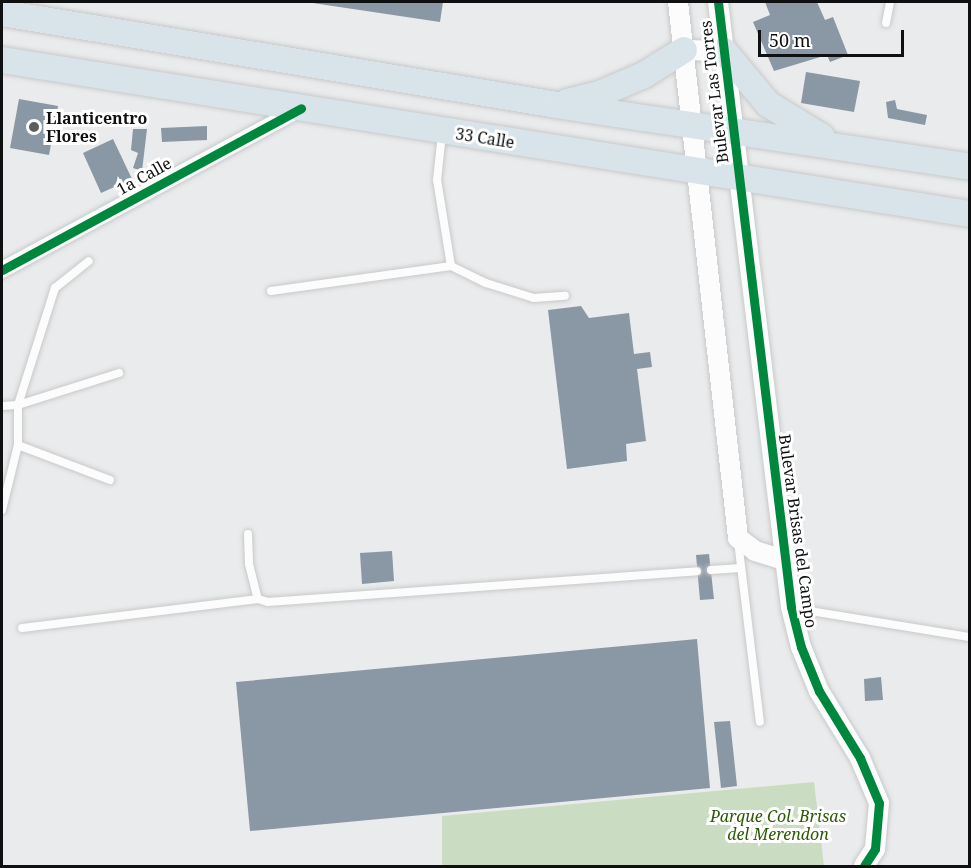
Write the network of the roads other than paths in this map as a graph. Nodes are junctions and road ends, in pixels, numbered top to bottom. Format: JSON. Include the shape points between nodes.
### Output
{"nodes":[{"id":1,"x":678,"y":2,"type":"edge"},
{"id":2,"x":718,"y":2,"type":"edge"},
{"id":3,"x":890,"y":2,"type":"edge"},
{"id":4,"x":2,"y":13,"type":"edge"},
{"id":5,"x":886,"y":23,"type":"dead end"},
{"id":6,"x":684,"y":50,"type":"junction"},
{"id":7,"x":724,"y":51,"type":"junction"},
{"id":8,"x":2,"y":60,"type":"edge"},
{"id":9,"x":557,"y":105,"type":"junction"},
{"id":10,"x":301,"y":108,"type":"junction"},
{"id":11,"x":693,"y":125,"type":"junction"},
{"id":12,"x":442,"y":131,"type":"junction"},
{"id":13,"x":733,"y":131,"type":"junction"},
{"id":14,"x":862,"y":150,"type":"junction"},
{"id":15,"x":969,"y":167,"type":"edge"},
{"id":16,"x":697,"y":171,"type":"junction"},
{"id":17,"x":740,"y":179,"type":"junction"},
{"id":18,"x":969,"y":214,"type":"edge"},
{"id":19,"x":90,"y":261,"type":"dead end"},
{"id":20,"x":451,"y":266,"type":"junction"},
{"id":21,"x":2,"y":270,"type":"edge"},
{"id":22,"x":271,"y":291,"type":"dead end"},
{"id":23,"x":565,"y":296,"type":"dead end"},
{"id":24,"x":118,"y":374,"type":"dead end"},
{"id":25,"x":18,"y":405,"type":"junction"},
{"id":26,"x":2,"y":406,"type":"edge"},
{"id":27,"x":18,"y":445,"type":"junction"},
{"id":28,"x":110,"y":480,"type":"dead end"},
{"id":29,"x":2,"y":510,"type":"edge"},
{"id":30,"x":248,"y":534,"type":"dead end"},
{"id":31,"x":738,"y":538,"type":"junction"},
{"id":32,"x":785,"y":560,"type":"junction"},
{"id":33,"x":741,"y":568,"type":"junction"},
{"id":34,"x":711,"y":570,"type":"dead end"},
{"id":35,"x":697,"y":571,"type":"dead end"},
{"id":36,"x":258,"y":599,"type":"junction"},
{"id":37,"x":791,"y":608,"type":"junction"},
{"id":38,"x":22,"y":628,"type":"dead end"},
{"id":39,"x":969,"y":637,"type":"edge"},
{"id":40,"x":760,"y":722,"type":"dead end"},
{"id":41,"x":864,"y":867,"type":"edge"}],
"edges":[{"from":1,"to":6,"type":"street","name":"Bulevar Las Torres"},
{"from":2,"to":7,"type":"street","name":"Bulevar Las Torres"},
{"from":3,"to":5,"type":"lane"},
{"from":4,"to":9,"type":"main road"},
{"from":6,"to":7,"type":"street"},
{"from":6,"to":9,"type":"main road","via":[[645,75],[602,93]]},
{"from":6,"to":11,"type":"street","name":"Bulevar Las Torres"},
{"from":7,"to":13,"type":"street","name":"Bulevar Las Torres"},
{"from":7,"to":14,"type":"main road","via":[[744,80],[797,125]]},
{"from":8,"to":10,"type":"main road","name":"33 Calle"},
{"from":9,"to":11,"type":"main road"},
{"from":10,"to":12,"type":"main road","name":"33 Calle"},
{"from":10,"to":21,"type":"street","name":"1a Calle"},
{"from":11,"to":13,"type":"main road"},
{"from":11,"to":16,"type":"street","name":"Bulevar Las Torres"},
{"from":12,"to":16,"type":"main road","name":"33 Calle"},
{"from":12,"to":20,"type":"lane","via":[[437,180]]},
{"from":13,"to":14,"type":"main road"},
{"from":13,"to":17,"type":"street","name":"Bulevar Las Torres"},
{"from":14,"to":15,"type":"main road"},
{"from":16,"to":17,"type":"main road","name":"33 Calle"},
{"from":16,"to":31,"type":"street"},
{"from":17,"to":18,"type":"main road","name":"33 Calle"},
{"from":17,"to":32,"type":"street","name":"Bulevar Brisas del Campo"},
{"from":19,"to":25,"type":"lane","via":[[55,288]]},
{"from":20,"to":22,"type":"lane"},
{"from":20,"to":23,"type":"lane","via":[[486,283],[534,298]]},
{"from":24,"to":25,"type":"lane"},
{"from":25,"to":26,"type":"lane"},
{"from":25,"to":27,"type":"lane"},
{"from":27,"to":28,"type":"lane"},
{"from":27,"to":29,"type":"lane"},
{"from":30,"to":36,"type":"lane","via":[[249,564]]},
{"from":31,"to":32,"type":"street","name":"Bulevar Brisas del Campo","via":[[755,551]]},
{"from":31,"to":33,"type":"lane"},
{"from":32,"to":37,"type":"street","name":"Bulevar Brisas del Campo"},
{"from":33,"to":34,"type":"lane"},
{"from":33,"to":40,"type":"lane"},
{"from":35,"to":36,"type":"lane","via":[[268,602]]},
{"from":36,"to":38,"type":"lane"},
{"from":37,"to":39,"type":"lane"},
{"from":37,"to":41,"type":"street","name":"Bulevar Brisas del Campo","via":[[801,648],[819,691],[871,779],[879,803],[875,849]]}]}
